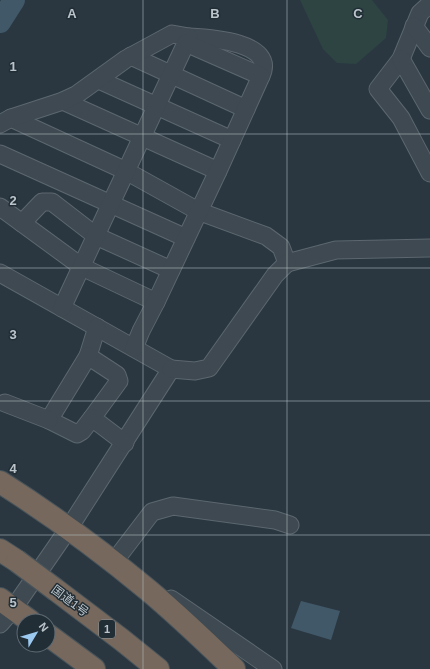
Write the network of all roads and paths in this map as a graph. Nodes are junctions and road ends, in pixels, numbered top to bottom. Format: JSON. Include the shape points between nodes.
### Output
{"nodes":[{"id":1,"x":430,"y":4,"type":"edge"},
{"id":2,"x":414,"y":26,"type":"junction"},
{"id":3,"x":188,"y":40,"type":"junction"},
{"id":4,"x":430,"y":48,"type":"edge"},
{"id":5,"x":131,"y":56,"type":"junction"},
{"id":6,"x":401,"y":59,"type":"junction"},
{"id":7,"x":171,"y":74,"type":"junction"},
{"id":8,"x":99,"y":80,"type":"junction"},
{"id":9,"x":63,"y":101,"type":"junction"},
{"id":10,"x":156,"y":106,"type":"junction"},
{"id":11,"x":246,"y":109,"type":"junction"},
{"id":12,"x":430,"y":110,"type":"edge"},
{"id":13,"x":5,"y":121,"type":"edge"},
{"id":14,"x":142,"y":137,"type":"junction"},
{"id":15,"x":232,"y":140,"type":"junction"},
{"id":16,"x":0,"y":154,"type":"edge"},
{"id":17,"x":126,"y":171,"type":"junction"},
{"id":18,"x":218,"y":171,"type":"junction"},
{"id":19,"x":430,"y":173,"type":"edge"},
{"id":20,"x":111,"y":205,"type":"junction"},
{"id":21,"x":0,"y":207,"type":"edge"},
{"id":22,"x":198,"y":211,"type":"junction"},
{"id":23,"x":22,"y":223,"type":"junction"},
{"id":24,"x":96,"y":236,"type":"junction"},
{"id":25,"x":186,"y":238,"type":"junction"},
{"id":26,"x":430,"y":248,"type":"edge"},
{"id":27,"x":286,"y":263,"type":"junction"},
{"id":28,"x":82,"y":267,"type":"junction"},
{"id":29,"x":171,"y":270,"type":"junction"},
{"id":30,"x":0,"y":273,"type":"edge"},
{"id":31,"x":156,"y":302,"type":"junction"},
{"id":32,"x":62,"y":308,"type":"junction"},
{"id":33,"x":98,"y":327,"type":"junction"},
{"id":34,"x":134,"y":348,"type":"junction"},
{"id":35,"x":88,"y":356,"type":"junction"},
{"id":36,"x":171,"y":369,"type":"junction"},
{"id":37,"x":5,"y":403,"type":"dead end"},
{"id":38,"x":92,"y":418,"type":"junction"},
{"id":39,"x":50,"y":420,"type":"junction"},
{"id":40,"x":125,"y":443,"type":"junction"},
{"id":41,"x":0,"y":482,"type":"edge"},
{"id":42,"x":290,"y":524,"type":"dead end"},
{"id":43,"x":69,"y":528,"type":"junction"},
{"id":44,"x":8,"y":556,"type":"edge"},
{"id":45,"x":113,"y":562,"type":"junction"},
{"id":46,"x":148,"y":590,"type":"junction"},
{"id":47,"x":11,"y":613,"type":"edge"},
{"id":48,"x":56,"y":641,"type":"edge"},
{"id":49,"x":88,"y":666,"type":"edge"},
{"id":50,"x":158,"y":669,"type":"edge"},
{"id":51,"x":234,"y":669,"type":"edge"},
{"id":52,"x":273,"y":669,"type":"edge"}],
"edges":[{"from":1,"to":2,"type":"street","via":[[420,13]]},
{"from":2,"to":4,"type":"street"},
{"from":2,"to":6,"type":"street"},
{"from":3,"to":5,"type":"street","via":[[172,34]]},
{"from":3,"to":7,"type":"street"},
{"from":3,"to":11,"type":"street","via":[[208,37],[227,40],[259,54],[264,61],[264,70]]},
{"from":5,"to":7,"type":"street"},
{"from":5,"to":8,"type":"street"},
{"from":6,"to":12,"type":"street"},
{"from":6,"to":19,"type":"street","via":[[378,89],[401,118]]},
{"from":7,"to":10,"type":"street"},
{"from":7,"to":11,"type":"street"},
{"from":8,"to":9,"type":"street"},
{"from":8,"to":10,"type":"street"},
{"from":9,"to":13,"type":"street"},
{"from":9,"to":14,"type":"street"},
{"from":10,"to":14,"type":"street"},
{"from":10,"to":15,"type":"street"},
{"from":11,"to":15,"type":"street"},
{"from":13,"to":17,"type":"street"},
{"from":14,"to":17,"type":"street"},
{"from":14,"to":18,"type":"street"},
{"from":15,"to":18,"type":"street"},
{"from":16,"to":20,"type":"street"},
{"from":17,"to":20,"type":"street"},
{"from":17,"to":22,"type":"street"},
{"from":18,"to":22,"type":"street"},
{"from":20,"to":24,"type":"street"},
{"from":20,"to":25,"type":"street"},
{"from":21,"to":23,"type":"street"},
{"from":22,"to":25,"type":"street"},
{"from":22,"to":27,"type":"street","via":[[266,236],[281,246]]},
{"from":23,"to":24,"type":"street","via":[[42,202],[52,202]]},
{"from":23,"to":28,"type":"street"},
{"from":24,"to":28,"type":"street"},
{"from":24,"to":29,"type":"street"},
{"from":25,"to":29,"type":"street"},
{"from":26,"to":27,"type":"street","via":[[336,250]]},
{"from":27,"to":36,"type":"street","via":[[209,368],[195,371]]},
{"from":28,"to":31,"type":"street"},
{"from":28,"to":32,"type":"street"},
{"from":29,"to":31,"type":"street"},
{"from":30,"to":32,"type":"street"},
{"from":31,"to":34,"type":"street"},
{"from":32,"to":33,"type":"street"},
{"from":33,"to":34,"type":"street"},
{"from":33,"to":35,"type":"street"},
{"from":34,"to":36,"type":"street"},
{"from":35,"to":38,"type":"street","via":[[117,376],[119,381]]},
{"from":35,"to":39,"type":"street"},
{"from":36,"to":40,"type":"street"},
{"from":37,"to":39,"type":"street"},
{"from":38,"to":39,"type":"street","via":[[77,434]]},
{"from":38,"to":40,"type":"street"},
{"from":40,"to":43,"type":"street"},
{"from":41,"to":43,"type":"highway"},
{"from":42,"to":45,"type":"street","via":[[173,506],[152,512]]},
{"from":43,"to":45,"type":"highway"},
{"from":43,"to":47,"type":"street"},
{"from":44,"to":50,"type":"highway","name":"国道1号","number":"1","bridge":true},
{"from":45,"to":46,"type":"highway"},
{"from":46,"to":51,"type":"highway"},
{"from":46,"to":52,"type":"street","via":[[169,598]]},
{"from":48,"to":49,"type":"highway"}]}
